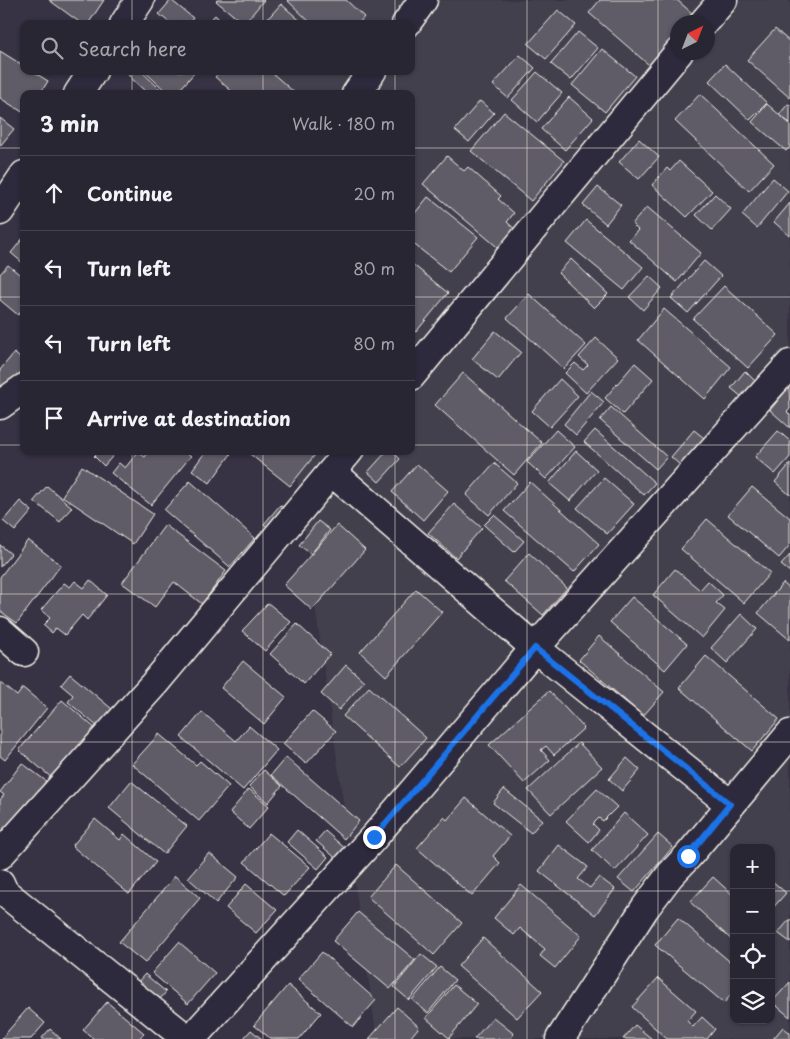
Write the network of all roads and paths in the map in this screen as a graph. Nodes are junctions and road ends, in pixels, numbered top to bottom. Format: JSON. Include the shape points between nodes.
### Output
{"nodes":[{"id":1,"x":140,"y":0,"type":"edge"},
{"id":2,"x":423,"y":0,"type":"edge"},
{"id":3,"x":723,"y":0,"type":"edge"},
{"id":4,"x":710,"y":15,"type":"edge"},
{"id":5,"x":127,"y":20,"type":"edge"},
{"id":6,"x":409,"y":20,"type":"edge"},
{"id":7,"x":672,"y":60,"type":"edge"},
{"id":8,"x":90,"y":75,"type":"edge"},
{"id":9,"x":369,"y":75,"type":"edge"},
{"id":10,"x":81,"y":90,"type":"edge"},
{"id":11,"x":359,"y":90,"type":"edge"},
{"id":12,"x":20,"y":181,"type":"edge"},
{"id":13,"x":0,"y":211,"type":"edge"},
{"id":14,"x":790,"y":364,"type":"edge"},
{"id":15,"x":415,"y":371,"type":"edge"},
{"id":16,"x":20,"y":391,"type":"edge"},
{"id":17,"x":0,"y":405,"type":"edge"},
{"id":18,"x":346,"y":455,"type":"edge"},
{"id":19,"x":332,"y":472,"type":"junction"},
{"id":20,"x":0,"y":631,"type":"edge"},
{"id":21,"x":535,"y":648,"type":"junction"},
{"id":22,"x":24,"y":652,"type":"dead end"},
{"id":23,"x":790,"y":734,"type":"edge"},
{"id":24,"x":730,"y":804,"type":"junction"},
{"id":25,"x":0,"y":855,"type":"edge"},
{"id":26,"x":0,"y":883,"type":"edge"},
{"id":27,"x":187,"y":1039,"type":"edge"},
{"id":28,"x":191,"y":1039,"type":"edge"},
{"id":29,"x":560,"y":1039,"type":"edge"}],
"edges":[{"from":1,"to":5,"type":"street"},
{"from":2,"to":6,"type":"street"},
{"from":3,"to":4,"type":"street"},
{"from":7,"to":15,"type":"street"},
{"from":8,"to":10,"type":"street"},
{"from":9,"to":11,"type":"street"},
{"from":12,"to":13,"type":"street"},
{"from":14,"to":21,"type":"street"},
{"from":16,"to":17,"type":"street"},
{"from":18,"to":19,"type":"street"},
{"from":19,"to":21,"type":"street"},
{"from":19,"to":25,"type":"street","via":[[154,684]]},
{"from":20,"to":22,"type":"street"},
{"from":21,"to":24,"type":"street"},
{"from":21,"to":28,"type":"street","via":[[374,837]]},
{"from":23,"to":24,"type":"street"},
{"from":24,"to":29,"type":"street","via":[[645,908]]},
{"from":26,"to":27,"type":"street","via":[[4,892]]}]}
